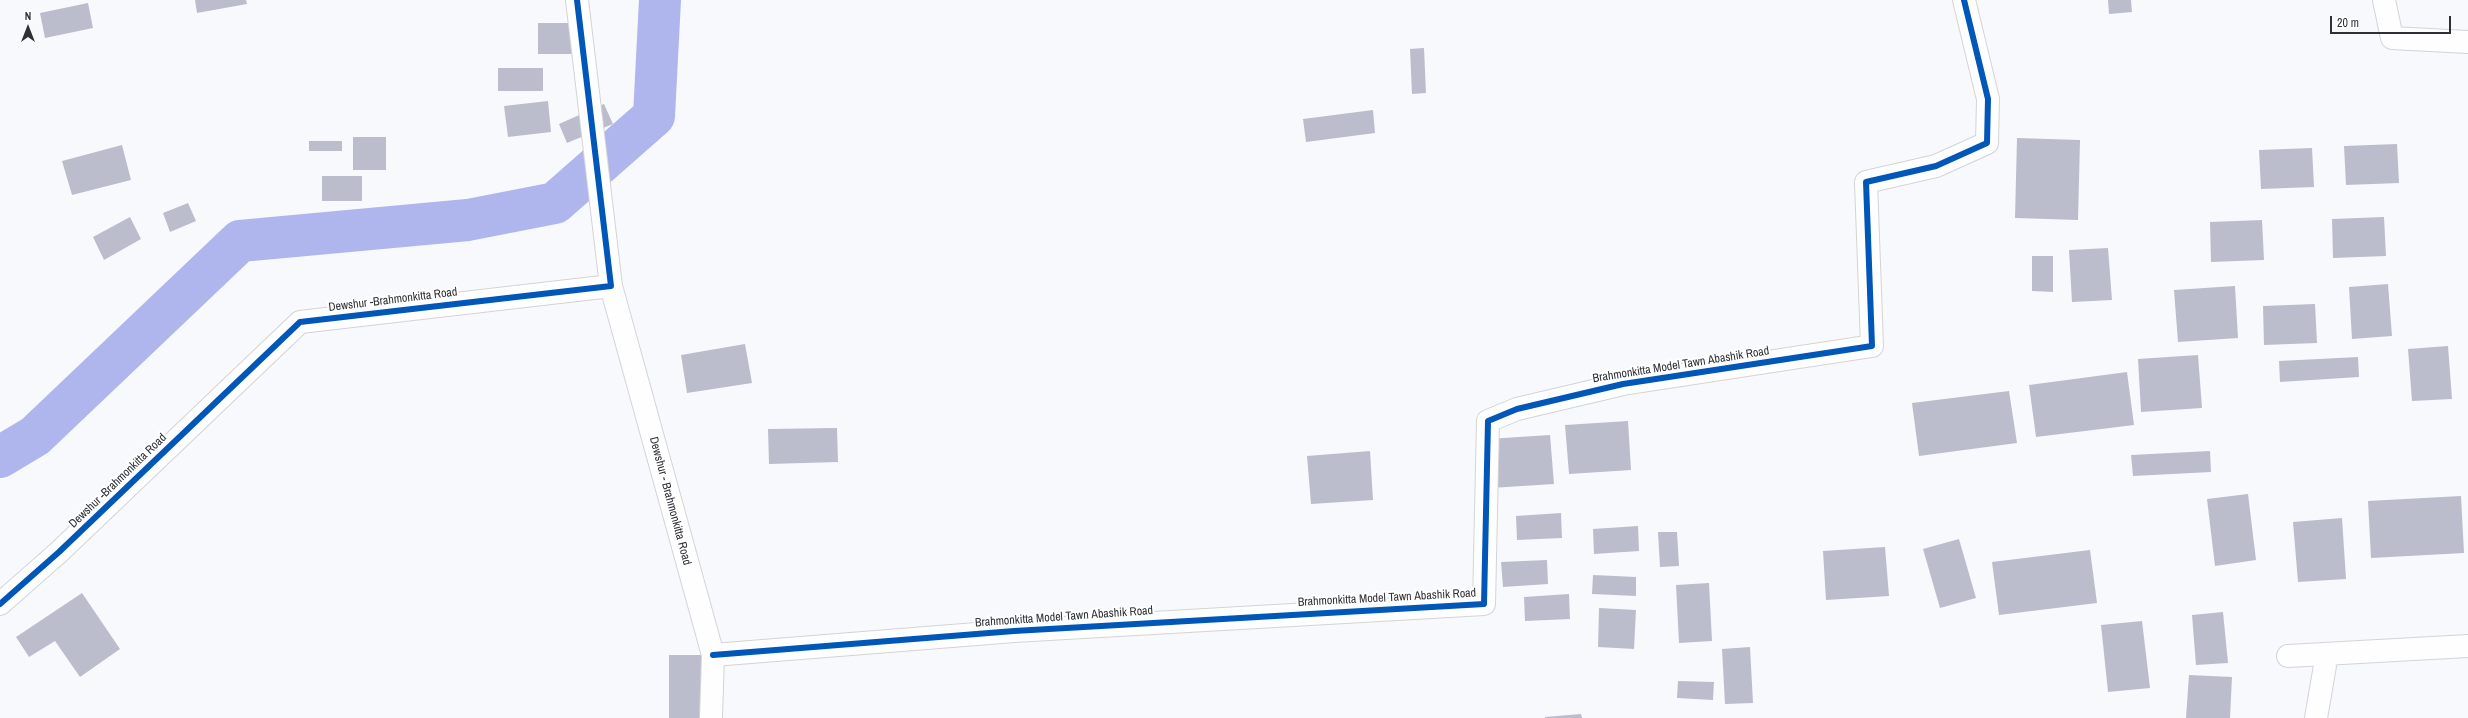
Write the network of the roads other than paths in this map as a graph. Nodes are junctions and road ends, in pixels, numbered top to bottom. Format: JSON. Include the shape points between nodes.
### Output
{"nodes":[{"id":1,"x":577,"y":0,"type":"edge"},
{"id":2,"x":1964,"y":0,"type":"edge"},
{"id":3,"x":2384,"y":0,"type":"edge"},
{"id":4,"x":2468,"y":42,"type":"edge"},
{"id":5,"x":611,"y":286,"type":"junction"},
{"id":6,"x":0,"y":604,"type":"edge"},
{"id":7,"x":2468,"y":646,"type":"edge"},
{"id":8,"x":2326,"y":654,"type":"junction"},
{"id":9,"x":713,"y":655,"type":"junction"},
{"id":10,"x":2288,"y":656,"type":"dead end"},
{"id":11,"x":711,"y":718,"type":"edge"},
{"id":12,"x":2316,"y":718,"type":"edge"}],
"edges":[{"from":1,"to":5,"type":"street"},
{"from":2,"to":9,"type":"street","name":"Brahmonkitta Model Tawn Abashik Road","via":[[1988,99],[1987,142],[1936,166],[1866,182],[1872,346],[1623,384],[1518,409],[1488,421],[1484,604],[1014,631]]},
{"from":3,"to":4,"type":"street","via":[[2392,38]]},
{"from":5,"to":6,"type":"street","name":"Dewshur -Brahmonkitta Road","via":[[300,322],[59,552]]},
{"from":5,"to":9,"type":"street","name":"Dewshur - Brahmonkitta Road"},
{"from":7,"to":8,"type":"street"},
{"from":8,"to":10,"type":"street"},
{"from":8,"to":12,"type":"street"},
{"from":9,"to":11,"type":"street","name":"Dewshur - Brahmonkitta Road"}]}
